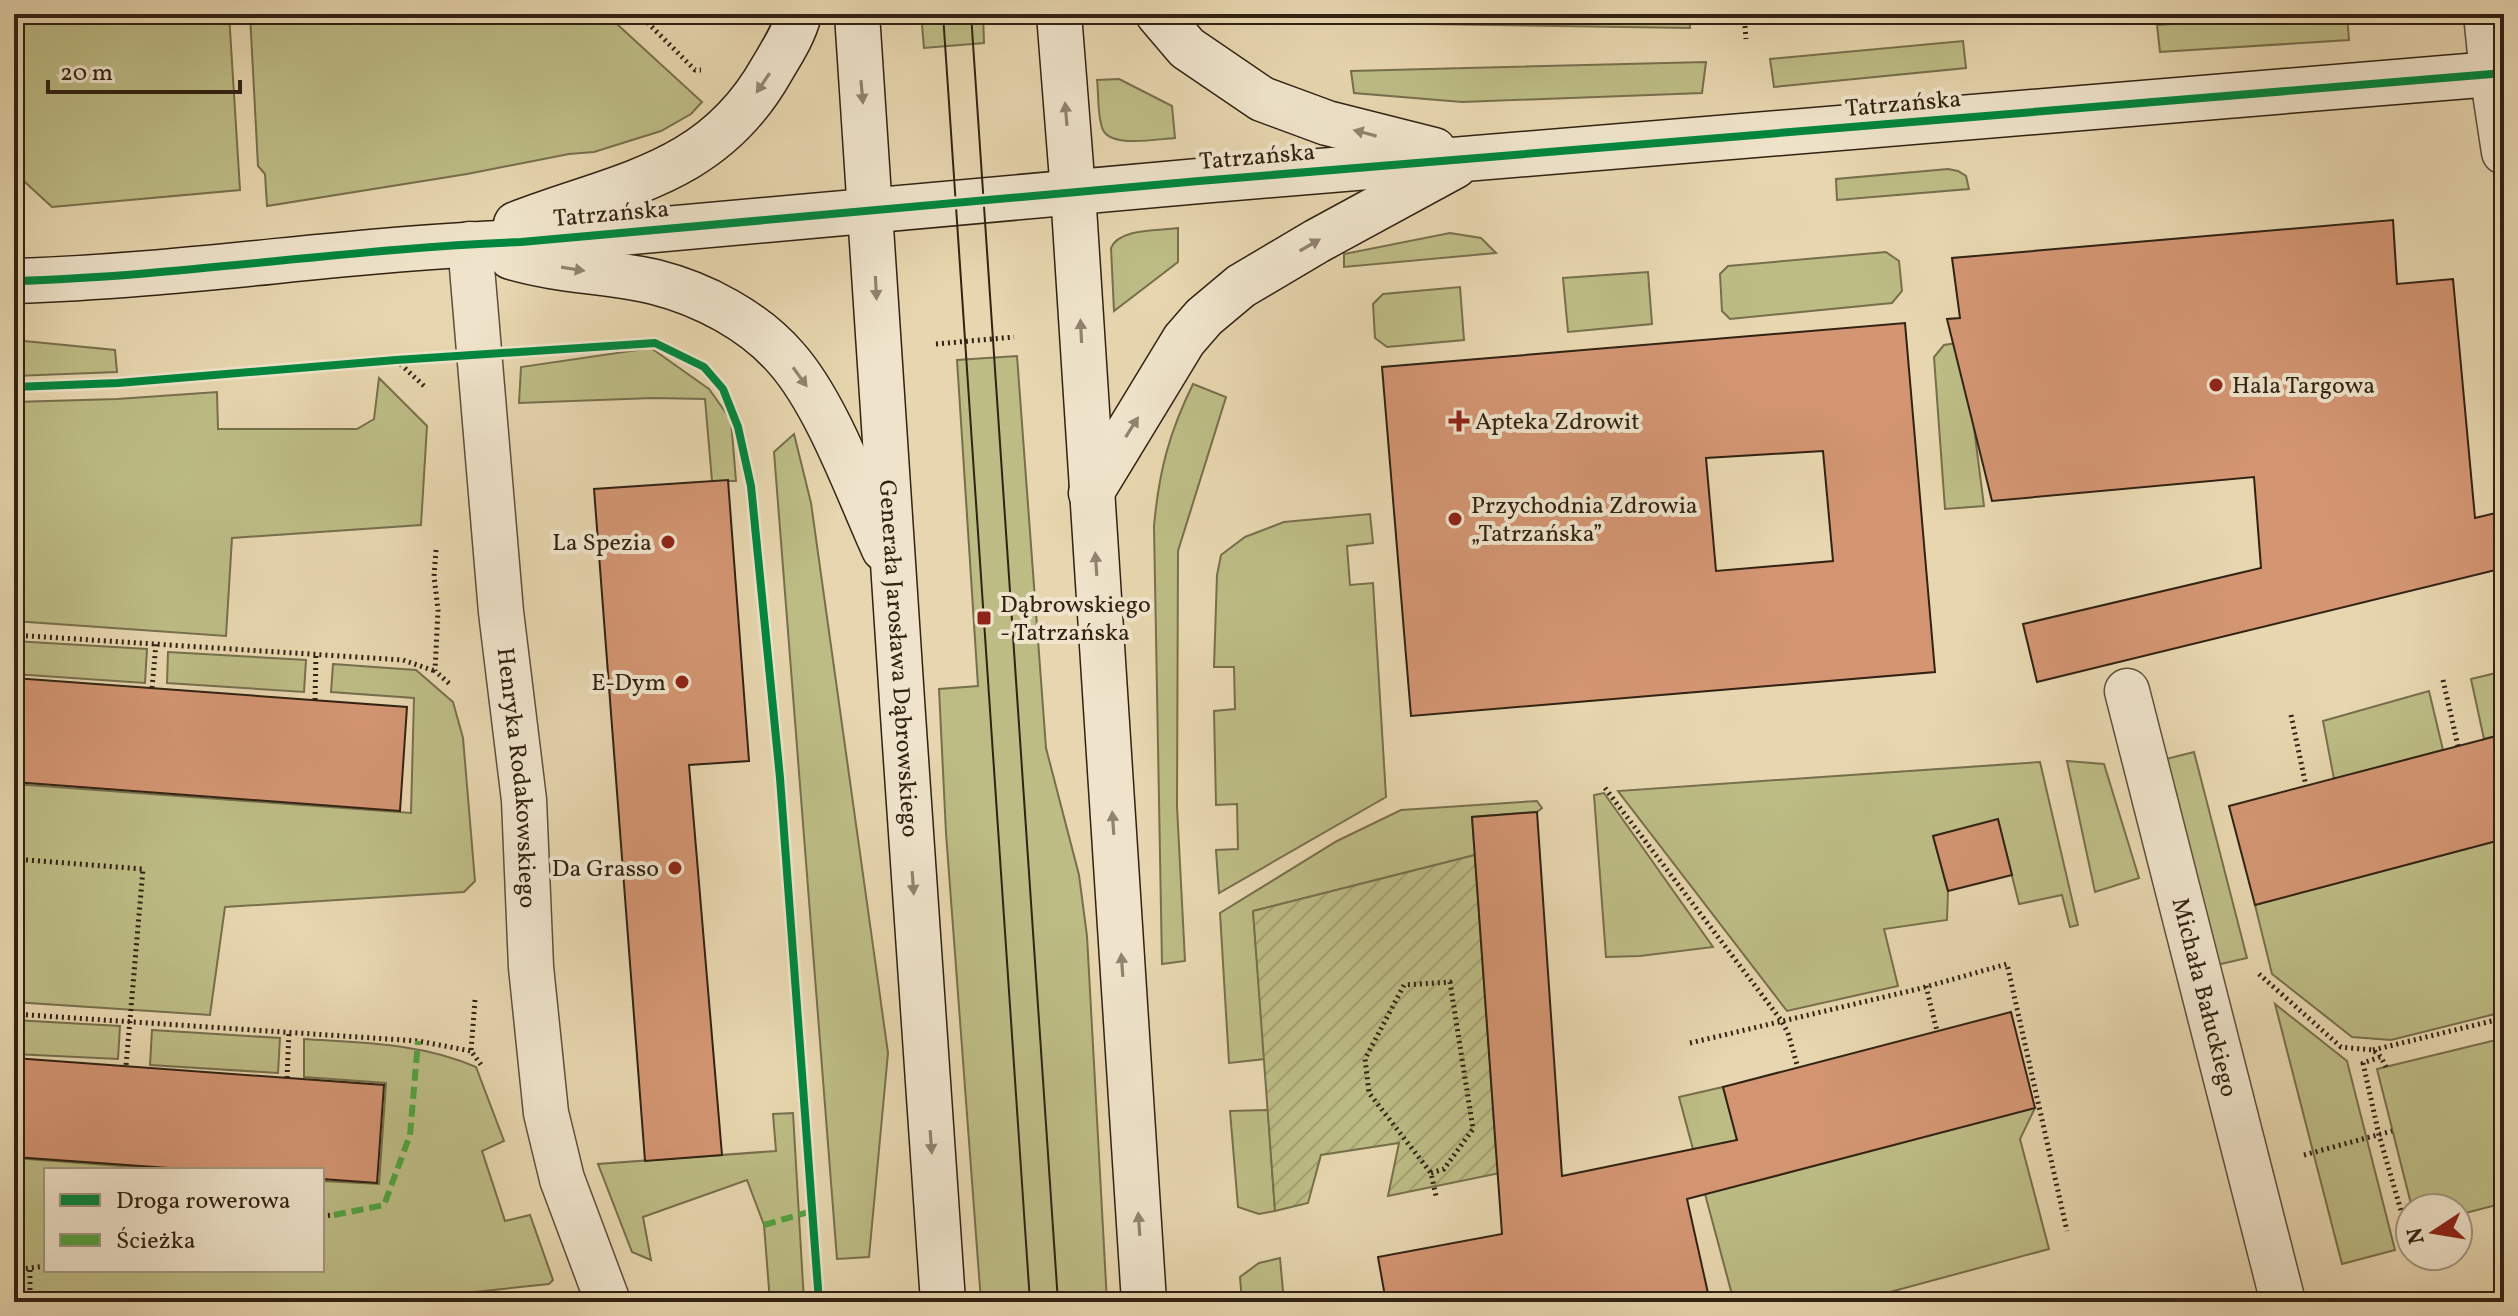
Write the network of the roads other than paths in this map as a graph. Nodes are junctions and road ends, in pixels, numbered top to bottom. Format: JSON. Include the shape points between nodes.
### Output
{"nodes":[{"id":1,"x":799,"y":14,"type":"edge"},
{"id":2,"x":857,"y":14,"type":"edge"},
{"id":3,"x":1059,"y":14,"type":"edge"},
{"id":4,"x":1158,"y":14,"type":"edge"},
{"id":5,"x":2486,"y":14,"type":"edge"},
{"id":6,"x":2498,"y":73,"type":"edge"},
{"id":7,"x":2504,"y":152,"type":"edge"},
{"id":8,"x":1467,"y":159,"type":"junction"},
{"id":9,"x":1073,"y":192,"type":"junction"},
{"id":10,"x":872,"y":210,"type":"junction"},
{"id":11,"x":470,"y":244,"type":"junction"},
{"id":12,"x":14,"y":281,"type":"edge"},
{"id":13,"x":1091,"y":493,"type":"junction"},
{"id":14,"x":894,"y":573,"type":"junction"},
{"id":15,"x":2127,"y":691,"type":"dead end"},
{"id":16,"x":608,"y":1302,"type":"edge"},
{"id":17,"x":943,"y":1302,"type":"edge"},
{"id":18,"x":1144,"y":1302,"type":"edge"},
{"id":19,"x":2283,"y":1302,"type":"edge"}],
"edges":[{"from":1,"to":11,"type":"street","one_way":true,"via":[[763,85],[707,146],[658,175]]},
{"from":2,"to":10,"type":"street","name":"Generała Jarosława Dąbrowskiego","one_way":true},
{"from":9,"to":3,"type":"street","one_way":true},
{"from":8,"to":4,"type":"street","one_way":true,"via":[[1327,123],[1262,99],[1187,48]]},
{"from":5,"to":6,"type":"street"},
{"from":6,"to":7,"type":"street"},
{"from":6,"to":8,"type":"street","name":"Tatrzańska"},
{"from":8,"to":9,"type":"street","name":"Tatrzańska"},
{"from":13,"to":8,"type":"street","one_way":true,"via":[[1184,340],[1204,317],[1241,286]]},
{"from":9,"to":10,"type":"street","name":"Tatrzańska"},
{"from":13,"to":9,"type":"street","one_way":true},
{"from":10,"to":11,"type":"street","name":"Tatrzańska"},
{"from":10,"to":14,"type":"street","name":"Generała Jarosława Dąbrowskiego","one_way":true},
{"from":11,"to":12,"type":"street","name":"Tatrzańska","via":[[203,270]]},
{"from":11,"to":14,"type":"street","one_way":true,"via":[[523,260],[683,291],[767,340],[808,388]]},
{"from":11,"to":16,"type":"street","name":"Henryka Rodakowskiego","via":[[501,612],[524,800],[531,967],[546,1113],[562,1179]]},
{"from":18,"to":13,"type":"street","one_way":true},
{"from":14,"to":17,"type":"street","name":"Generała Jarosława Dąbrowskiego","one_way":true},
{"from":15,"to":19,"type":"street","name":"Michała Bałuckiego"}]}
